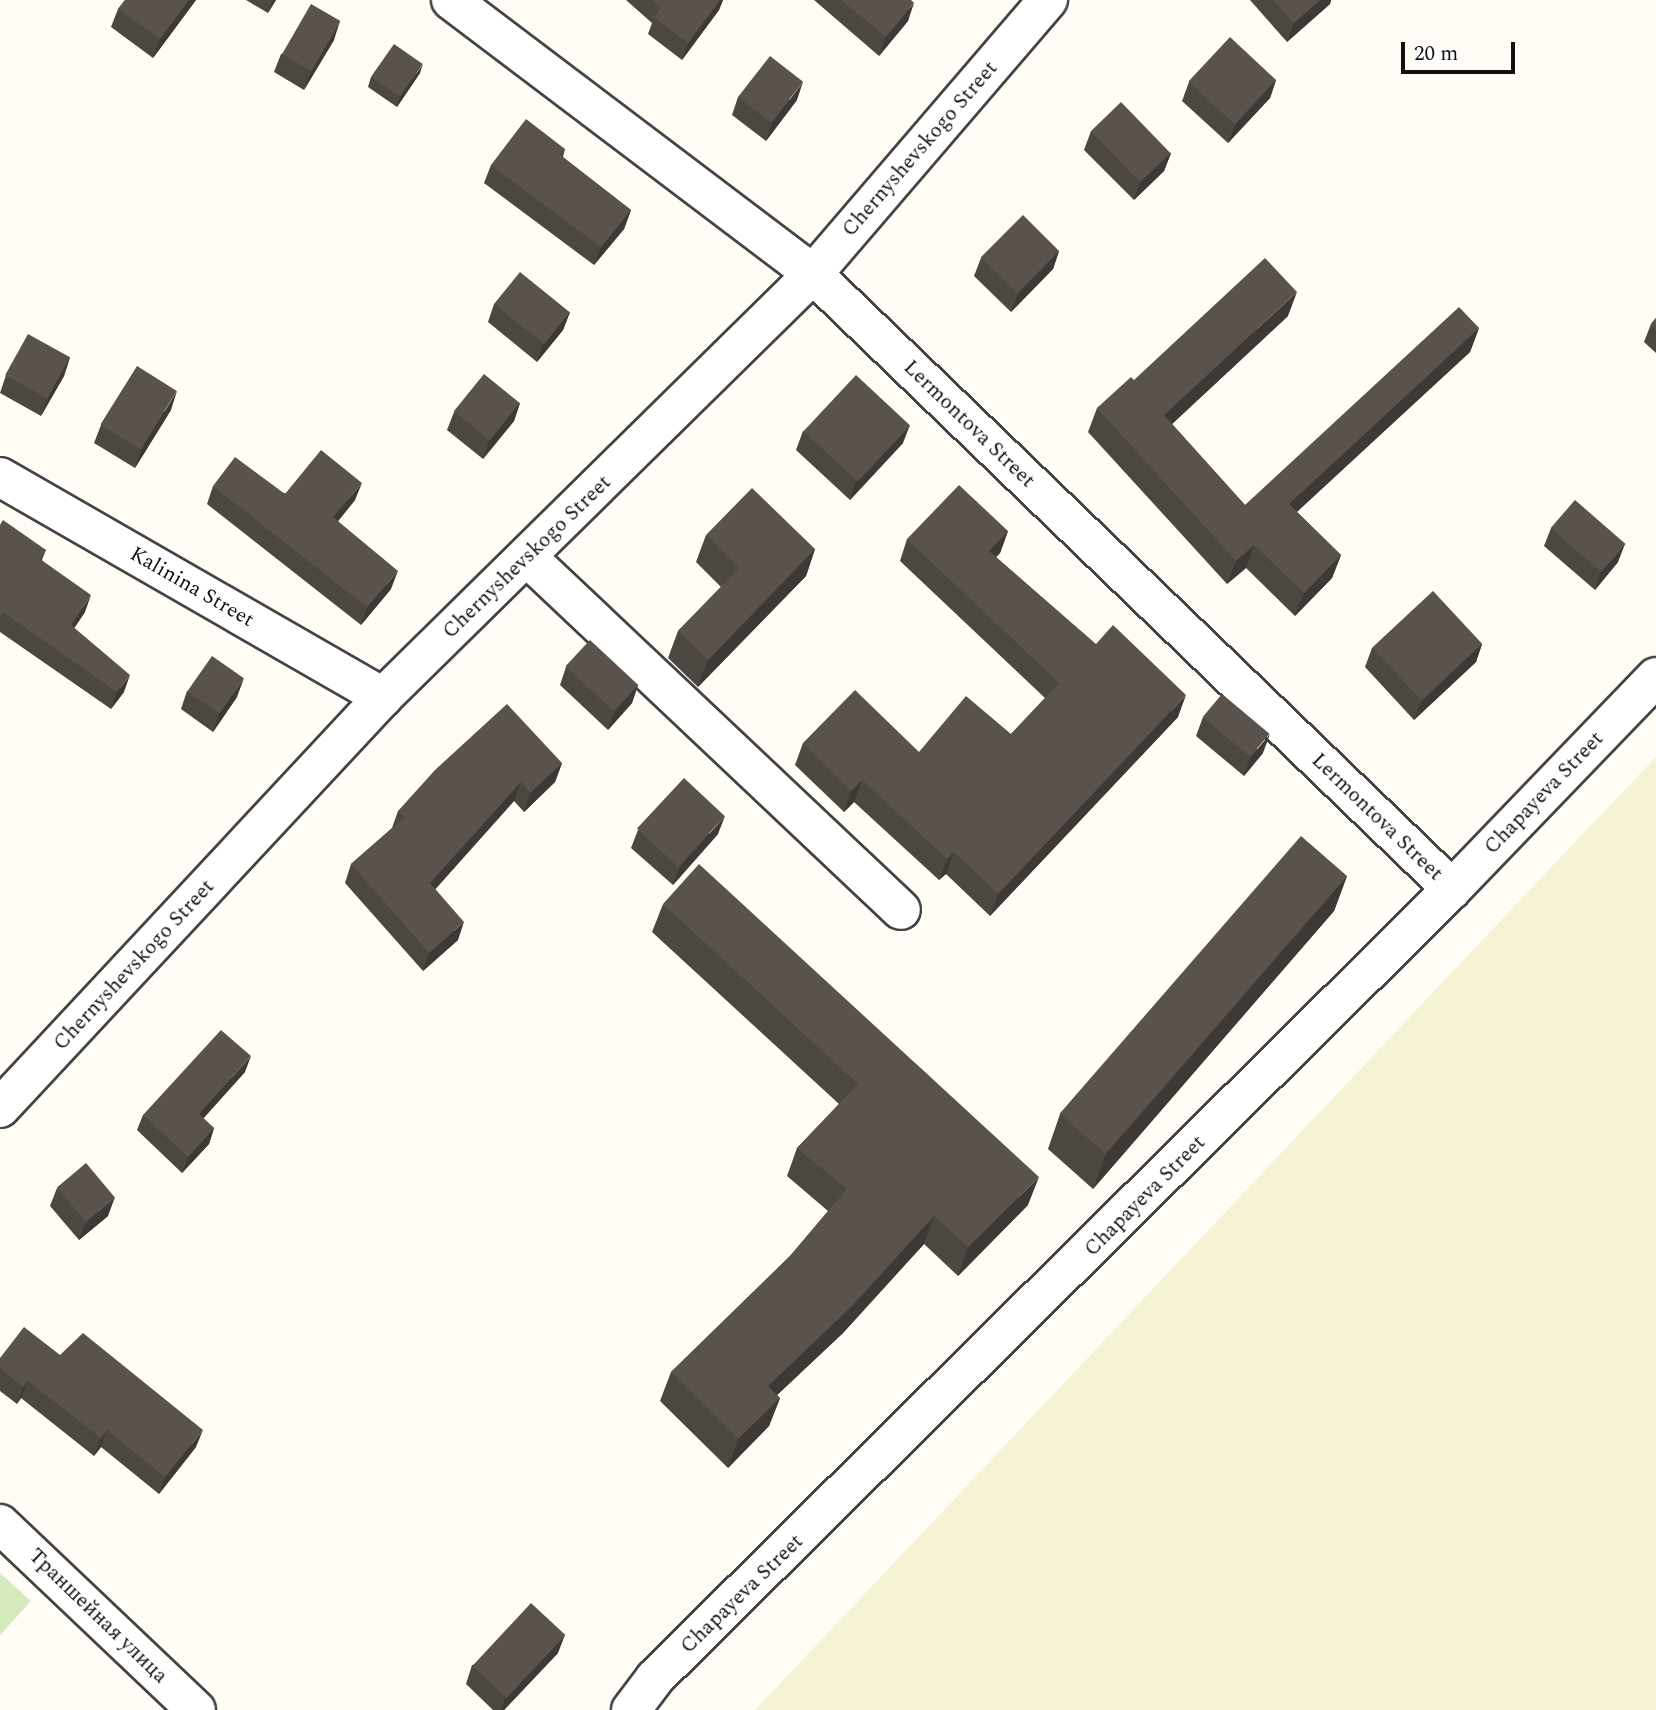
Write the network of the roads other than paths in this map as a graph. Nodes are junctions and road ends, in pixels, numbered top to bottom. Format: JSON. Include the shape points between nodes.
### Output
{"nodes":[{"id":1,"x":451,"y":0,"type":"edge"},
{"id":2,"x":1048,"y":0,"type":"edge"},
{"id":3,"x":813,"y":274,"type":"junction"},
{"id":4,"x":0,"y":477,"type":"edge"},
{"id":5,"x":527,"y":557,"type":"junction"},
{"id":6,"x":1656,"y":677,"type":"edge"},
{"id":7,"x":383,"y":697,"type":"junction"},
{"id":8,"x":1452,"y":889,"type":"junction"},
{"id":9,"x":901,"y":910,"type":"dead end"},
{"id":10,"x":0,"y":1108,"type":"edge"},
{"id":11,"x":0,"y":1524,"type":"edge"},
{"id":12,"x":196,"y":1710,"type":"edge"},
{"id":13,"x":631,"y":1710,"type":"edge"}],
"edges":[{"from":1,"to":3,"type":"street","name":"Lermontova Street"},
{"from":2,"to":3,"type":"street","name":"Chernyshevskogo Street"},
{"from":3,"to":5,"type":"street","name":"Chernyshevskogo Street"},
{"from":3,"to":8,"type":"street","name":"Lermontova Street"},
{"from":4,"to":7,"type":"street","name":"Kalinina Street"},
{"from":5,"to":7,"type":"street","name":"Chernyshevskogo Street"},
{"from":5,"to":9,"type":"street"},
{"from":6,"to":8,"type":"street","name":"Chapayeva Street"},
{"from":7,"to":10,"type":"street","name":"Chernyshevskogo Street"},
{"from":8,"to":13,"type":"street","name":"Chapayeva Street","via":[[655,1678]]},
{"from":11,"to":12,"type":"street","name":"Траншейная улица"}]}
